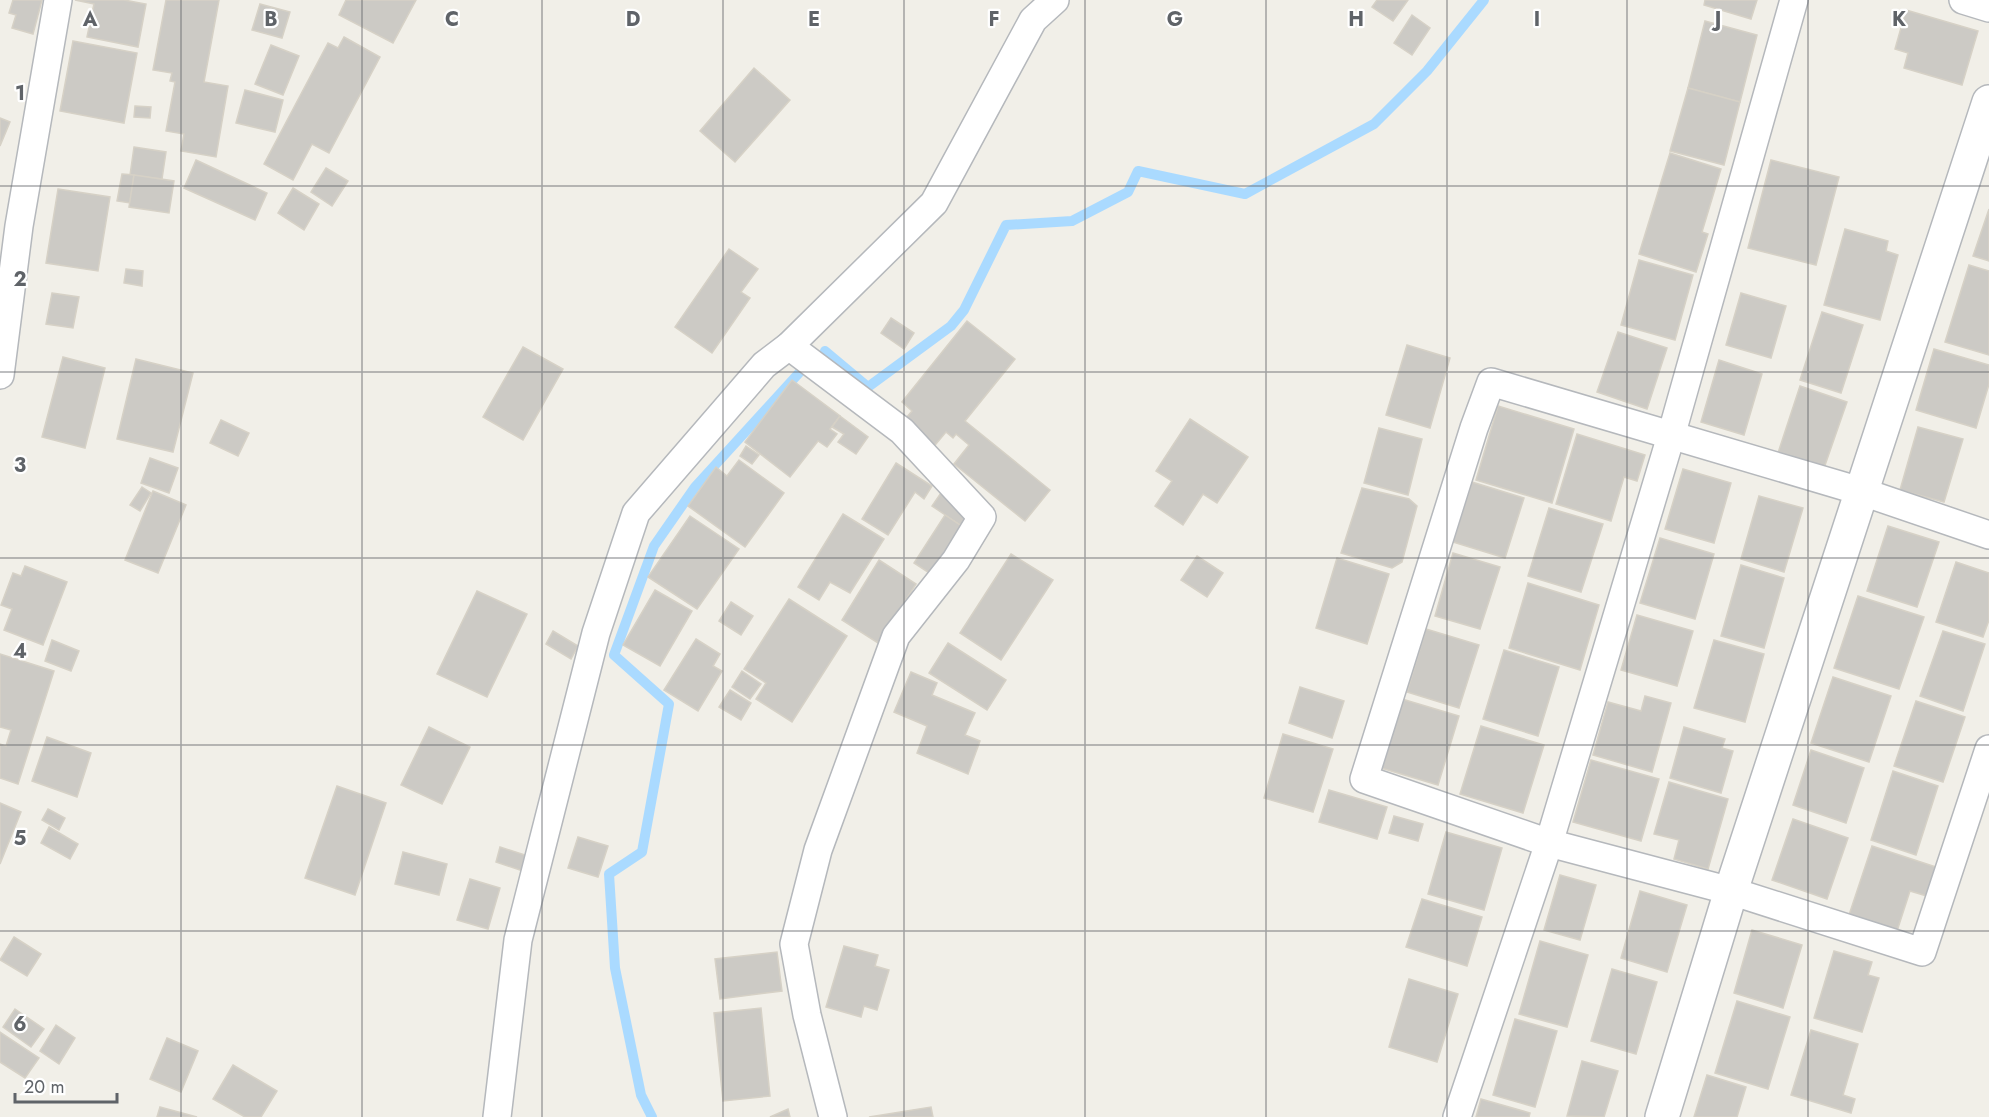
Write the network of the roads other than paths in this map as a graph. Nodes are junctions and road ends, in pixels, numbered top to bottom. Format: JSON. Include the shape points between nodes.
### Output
{"nodes":[{"id":1,"x":58,"y":0,"type":"edge"},
{"id":2,"x":1055,"y":0,"type":"edge"},
{"id":3,"x":1794,"y":0,"type":"edge"},
{"id":4,"x":1963,"y":0,"type":"edge"},
{"id":5,"x":1989,"y":8,"type":"edge"},
{"id":6,"x":1989,"y":102,"type":"edge"},
{"id":7,"x":789,"y":346,"type":"junction"},
{"id":8,"x":0,"y":375,"type":"edge"},
{"id":9,"x":1671,"y":436,"type":"junction"},
{"id":10,"x":1860,"y":491,"type":"junction"},
{"id":11,"x":1989,"y":535,"type":"edge"},
{"id":12,"x":1989,"y":749,"type":"edge"},
{"id":13,"x":1549,"y":843,"type":"junction"},
{"id":14,"x":1731,"y":891,"type":"junction"},
{"id":15,"x":497,"y":1117,"type":"edge"},
{"id":16,"x":833,"y":1117,"type":"edge"},
{"id":17,"x":1457,"y":1117,"type":"edge"},
{"id":18,"x":1662,"y":1117,"type":"edge"}],
"edges":[{"from":1,"to":8,"type":"street","via":[[19,226]]},
{"from":2,"to":7,"type":"street","via":[[1033,20],[934,203]]},
{"from":3,"to":9,"type":"street"},
{"from":4,"to":5,"type":"street"},
{"from":6,"to":10,"type":"street"},
{"from":7,"to":15,"type":"street","via":[[764,365],[636,513],[596,633],[518,940]]},
{"from":7,"to":16,"type":"street","via":[[902,431],[982,517],[956,560],[896,636],[818,850],[797,933],[795,944],[807,1015]]},
{"from":9,"to":10,"type":"street"},
{"from":9,"to":13,"type":"street"},
{"from":9,"to":13,"type":"street","via":[[1491,382],[1364,779]]},
{"from":10,"to":11,"type":"street"},
{"from":10,"to":14,"type":"street"},
{"from":12,"to":14,"type":"street","via":[[1922,952]]},
{"from":13,"to":14,"type":"street"},
{"from":13,"to":17,"type":"street"},
{"from":14,"to":18,"type":"street"}]}
